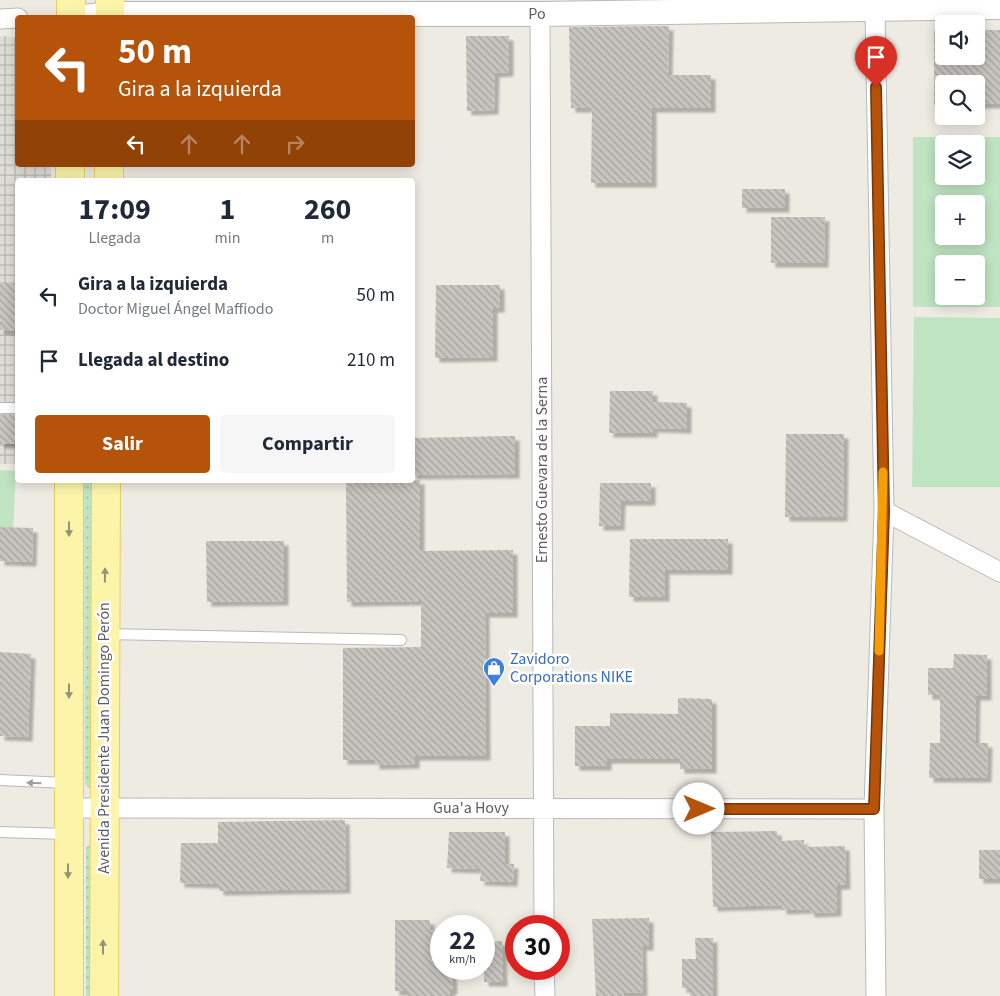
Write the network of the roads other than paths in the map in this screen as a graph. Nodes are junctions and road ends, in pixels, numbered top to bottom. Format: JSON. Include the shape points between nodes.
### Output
{"nodes":[{"id":1,"x":71,"y":0,"type":"edge"},
{"id":2,"x":1000,"y":6,"type":"edge"},
{"id":3,"x":110,"y":10,"type":"edge"},
{"id":4,"x":875,"y":10,"type":"junction"},
{"id":5,"x":540,"y":14,"type":"junction"},
{"id":6,"x":71,"y":15,"type":"edge"},
{"id":7,"x":88,"y":15,"type":"edge"},
{"id":8,"x":15,"y":18,"type":"edge"},
{"id":9,"x":0,"y":19,"type":"edge"},
{"id":10,"x":0,"y":408,"type":"edge"},
{"id":11,"x":15,"y":408,"type":"edge"},
{"id":12,"x":69,"y":483,"type":"edge"},
{"id":13,"x":106,"y":483,"type":"edge"},
{"id":14,"x":884,"y":511,"type":"junction"},
{"id":15,"x":1000,"y":572,"type":"edge"},
{"id":16,"x":104,"y":634,"type":"junction"},
{"id":17,"x":401,"y":640,"type":"dead end"},
{"id":18,"x":0,"y":780,"type":"edge"},
{"id":19,"x":68,"y":808,"type":"junction"},
{"id":20,"x":103,"y":808,"type":"junction"},
{"id":21,"x":544,"y":808,"type":"junction"},
{"id":22,"x":874,"y":809,"type":"junction"},
{"id":23,"x":0,"y":832,"type":"edge"},
{"id":24,"x":544,"y":915,"type":"edge"},
{"id":25,"x":544,"y":980,"type":"edge"},
{"id":26,"x":70,"y":996,"type":"edge"},
{"id":27,"x":104,"y":996,"type":"edge"},
{"id":28,"x":545,"y":996,"type":"edge"},
{"id":29,"x":876,"y":996,"type":"edge"}],
"edges":[{"from":1,"to":6,"type":"main road"},
{"from":2,"to":4,"type":"street","name":"Po"},
{"from":3,"to":5,"type":"street","name":"Po"},
{"from":3,"to":7,"type":"street","name":"Po"},
{"from":4,"to":5,"type":"street","name":"Po"},
{"from":4,"to":14,"type":"street"},
{"from":5,"to":21,"type":"street","name":"Ernesto Guevara de la Serna"},
{"from":8,"to":9,"type":"street"},
{"from":10,"to":11,"type":"lane"},
{"from":12,"to":19,"type":"main road","one_way":true},
{"from":16,"to":13,"type":"main road","name":"Avenida Presidente Juan Domingo Perón","one_way":true},
{"from":14,"to":15,"type":"street"},
{"from":14,"to":22,"type":"street"},
{"from":16,"to":17,"type":"lane"},
{"from":16,"to":20,"type":"main road","name":"Avenida Presidente Juan Domingo Perón"},
{"from":19,"to":18,"type":"lane","one_way":true},
{"from":19,"to":20,"type":"street","name":"Gua'a Hovy"},
{"from":19,"to":23,"type":"lane"},
{"from":19,"to":26,"type":"main road","one_way":true},
{"from":20,"to":21,"type":"street","name":"Gua'a Hovy"},
{"from":27,"to":20,"type":"main road","name":"Avenida Presidente Juan Domingo Perón","one_way":true},
{"from":21,"to":22,"type":"street","name":"Gua'a Hovy"},
{"from":21,"to":24,"type":"street","name":"Ernesto Guevara de la Serna"},
{"from":22,"to":29,"type":"street"},
{"from":25,"to":28,"type":"street"}]}
